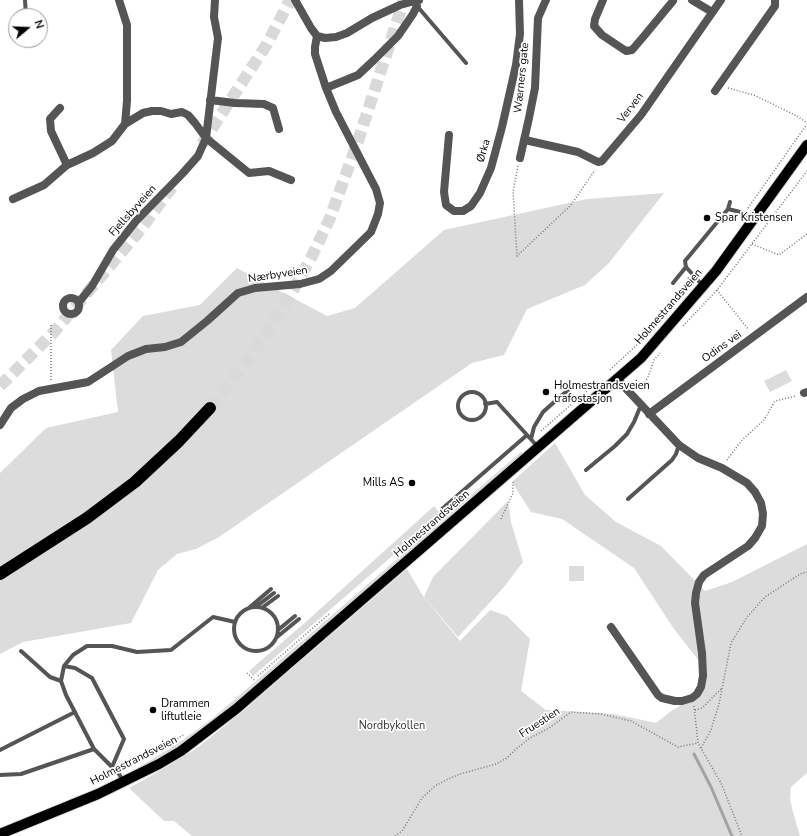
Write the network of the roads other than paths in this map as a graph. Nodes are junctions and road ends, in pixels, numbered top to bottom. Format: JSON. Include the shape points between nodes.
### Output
{"nodes":[{"id":1,"x":119,"y":0,"type":"edge"},
{"id":2,"x":215,"y":0,"type":"edge"},
{"id":3,"x":296,"y":0,"type":"edge"},
{"id":4,"x":519,"y":0,"type":"edge"},
{"id":5,"x":546,"y":0,"type":"edge"},
{"id":6,"x":603,"y":0,"type":"edge"},
{"id":7,"x":692,"y":0,"type":"edge"},
{"id":8,"x":721,"y":0,"type":"edge"},
{"id":9,"x":775,"y":0,"type":"edge"},
{"id":10,"x":673,"y":1,"type":"edge"},
{"id":11,"x":417,"y":2,"type":"edge"},
{"id":12,"x":712,"y":12,"type":"junction"},
{"id":13,"x":317,"y":36,"type":"junction"},
{"id":14,"x":466,"y":63,"type":"dead end"},
{"id":15,"x":326,"y":88,"type":"junction"},
{"id":16,"x":717,"y":89,"type":"road end"},
{"id":17,"x":210,"y":100,"type":"junction"},
{"id":18,"x":60,"y":108,"type":"dead end"},
{"id":19,"x":125,"y":124,"type":"junction"},
{"id":20,"x":279,"y":129,"type":"dead end"},
{"id":21,"x":449,"y":135,"type":"dead end"},
{"id":22,"x":206,"y":138,"type":"junction"},
{"id":23,"x":525,"y":140,"type":"junction"},
{"id":24,"x":807,"y":145,"type":"edge"},
{"id":25,"x":520,"y":158,"type":"road end"},
{"id":26,"x":67,"y":165,"type":"junction"},
{"id":27,"x":291,"y":180,"type":"dead end"},
{"id":28,"x":13,"y":199,"type":"dead end"},
{"id":29,"x":730,"y":202,"type":"dead end"},
{"id":30,"x":728,"y":209,"type":"junction"},
{"id":31,"x":754,"y":219,"type":"junction"},
{"id":32,"x":686,"y":267,"type":"junction"},
{"id":33,"x":673,"y":283,"type":"dead end"},
{"id":34,"x":703,"y":286,"type":"junction"},
{"id":35,"x":807,"y":297,"type":"edge"},
{"id":36,"x":78,"y":302,"type":"dead end"},
{"id":37,"x":617,"y":379,"type":"junction"},
{"id":38,"x":577,"y":384,"type":"dead end"},
{"id":39,"x":485,"y":404,"type":"junction"},
{"id":40,"x":641,"y":405,"type":"junction"},
{"id":41,"x":210,"y":408,"type":"tunnel mouth"},
{"id":42,"x":649,"y":414,"type":"junction"},
{"id":43,"x":0,"y":425,"type":"edge"},
{"id":44,"x":527,"y":435,"type":"junction"},
{"id":45,"x":531,"y":439,"type":"junction"},
{"id":46,"x":679,"y":445,"type":"junction"},
{"id":47,"x":538,"y":448,"type":"junction"},
{"id":48,"x":586,"y":470,"type":"dead end"},
{"id":49,"x":628,"y":499,"type":"dead end"},
{"id":50,"x":442,"y":509,"type":"dead end"},
{"id":51,"x":0,"y":574,"type":"edge"},
{"id":52,"x":274,"y":592,"type":"junction"},
{"id":53,"x":258,"y":606,"type":"junction"},
{"id":54,"x":249,"y":607,"type":"junction"},
{"id":55,"x":263,"y":608,"type":"junction"},
{"id":56,"x":235,"y":622,"type":"junction"},
{"id":57,"x":611,"y":627,"type":"dead end"},
{"id":58,"x":278,"y":630,"type":"junction"},
{"id":59,"x":277,"y":637,"type":"junction"},
{"id":60,"x":21,"y":651,"type":"dead end"},
{"id":61,"x":64,"y":666,"type":"junction"},
{"id":62,"x":61,"y":681,"type":"junction"},
{"id":63,"x":75,"y":712,"type":"junction"},
{"id":64,"x":94,"y":749,"type":"junction"},
{"id":65,"x":0,"y":750,"type":"edge"},
{"id":66,"x":112,"y":767,"type":"junction"},
{"id":67,"x":0,"y":775,"type":"edge"},
{"id":68,"x":123,"y":782,"type":"junction"},
{"id":69,"x":0,"y":834,"type":"edge"}],
"edges":[{"from":1,"to":19,"type":"street","via":[[127,31]]},
{"from":2,"to":17,"type":"street","name":"Fjellsbyveien","via":[[214,18],[218,38]]},
{"from":3,"to":13,"type":"street"},
{"from":4,"to":21,"type":"street","name":"Ørka","via":[[520,34],[510,99],[491,168],[480,193],[471,206],[463,211],[454,211],[446,205],[444,192]]},
{"from":5,"to":23,"type":"street","name":"Wærners gate","via":[[538,18],[535,88]]},
{"from":6,"to":10,"type":"street","via":[[594,26],[602,35],[626,51],[632,50]]},
{"from":7,"to":12,"type":"street"},
{"from":8,"to":12,"type":"street","name":"Verven"},
{"from":9,"to":16,"type":"street","via":[[775,6]]},
{"from":11,"to":13,"type":"street","via":[[400,5],[336,37]]},
{"from":11,"to":14,"type":"lane"},
{"from":11,"to":15,"type":"street","via":[[398,36],[358,74]]},
{"from":12,"to":23,"type":"street","name":"Verven","via":[[640,115],[602,161],[598,162],[578,152]]},
{"from":13,"to":15,"type":"street","name":"Nærbyveien","via":[[315,54]]},
{"from":15,"to":43,"type":"street","name":"Nærbyveien","via":[[376,189],[380,203],[371,232],[331,271],[319,279],[300,284],[255,288],[238,293],[181,342],[146,349],[128,356],[88,382],[39,391],[11,408]]},
{"from":17,"to":20,"type":"street","via":[[264,104],[273,108]]},
{"from":17,"to":22,"type":"street","name":"Fjellsbyveien"},
{"from":18,"to":26,"type":"street","via":[[50,119],[51,131]]},
{"from":19,"to":22,"type":"street","via":[[143,113],[152,111],[171,114],[182,112],[188,115]]},
{"from":19,"to":26,"type":"street","via":[[112,141]]},
{"from":22,"to":27,"type":"street","via":[[250,173],[269,171]]},
{"from":22,"to":36,"type":"street","name":"Fjellsbyveien","via":[[198,156],[136,221],[92,286]]},
{"from":23,"to":25,"type":"street","name":"Wærners gate"},
{"from":24,"to":31,"type":"main road","name":"Holmestrandsveien"},
{"from":26,"to":28,"type":"street","via":[[44,185]]},
{"from":29,"to":30,"type":"lane"},
{"from":30,"to":31,"type":"lane"},
{"from":30,"to":32,"type":"lane","via":[[685,261]]},
{"from":31,"to":34,"type":"main road","name":"Holmestrandsveien"},
{"from":32,"to":33,"type":"lane"},
{"from":32,"to":34,"type":"lane"},
{"from":34,"to":37,"type":"main road","name":"Holmestrandsveien","via":[[641,358]]},
{"from":35,"to":42,"type":"street","name":"Odins vei"},
{"from":37,"to":40,"type":"street"},
{"from":37,"to":47,"type":"main road","name":"Holmestrandsveien"},
{"from":38,"to":45,"type":"lane","via":[[543,412],[534,427]]},
{"from":39,"to":39,"type":"lane","via":[[482,416],[474,420],[462,416],[458,408],[464,396],[472,393],[481,396]]},
{"from":39,"to":44,"type":"lane","via":[[497,402]]},
{"from":40,"to":42,"type":"street"},
{"from":40,"to":48,"type":"lane","via":[[626,434]]},
{"from":41,"to":51,"type":"highway","via":[[135,482],[74,527]]},
{"from":42,"to":46,"type":"street"},
{"from":44,"to":45,"type":"lane"},
{"from":44,"to":50,"type":"lane"},
{"from":45,"to":47,"type":"lane"},
{"from":46,"to":49,"type":"lane","via":[[672,460]]},
{"from":46,"to":57,"type":"street","via":[[698,458],[747,483],[761,503],[763,514],[762,526],[748,546],[704,575],[699,582],[695,603],[703,676],[697,694],[682,701],[658,695]]},
{"from":47,"to":68,"type":"main road","name":"Holmestrandsveien","via":[[236,709],[181,752]]},
{"from":52,"to":53,"type":"lane"},
{"from":52,"to":54,"type":"lane"},
{"from":52,"to":55,"type":"lane"},
{"from":53,"to":54,"type":"lane"},
{"from":53,"to":55,"type":"lane"},
{"from":54,"to":56,"type":"lane"},
{"from":55,"to":58,"type":"lane","via":[[274,616]]},
{"from":56,"to":59,"type":"lane","via":[[238,643],[251,651],[266,649]]},
{"from":56,"to":61,"type":"lane","via":[[213,617],[172,650],[137,652],[112,646],[87,646],[73,655]]},
{"from":58,"to":59,"type":"lane"},
{"from":58,"to":59,"type":"lane","via":[[297,617]]},
{"from":60,"to":62,"type":"lane","via":[[50,677]]},
{"from":61,"to":62,"type":"lane"},
{"from":61,"to":66,"type":"lane","via":[[75,668],[92,678],[124,739]]},
{"from":62,"to":63,"type":"lane"},
{"from":63,"to":64,"type":"lane"},
{"from":63,"to":65,"type":"lane"},
{"from":64,"to":66,"type":"lane"},
{"from":64,"to":67,"type":"lane","via":[[21,774]]},
{"from":66,"to":68,"type":"lane"},
{"from":68,"to":69,"type":"main road","name":"Holmestrandsveien"}]}
